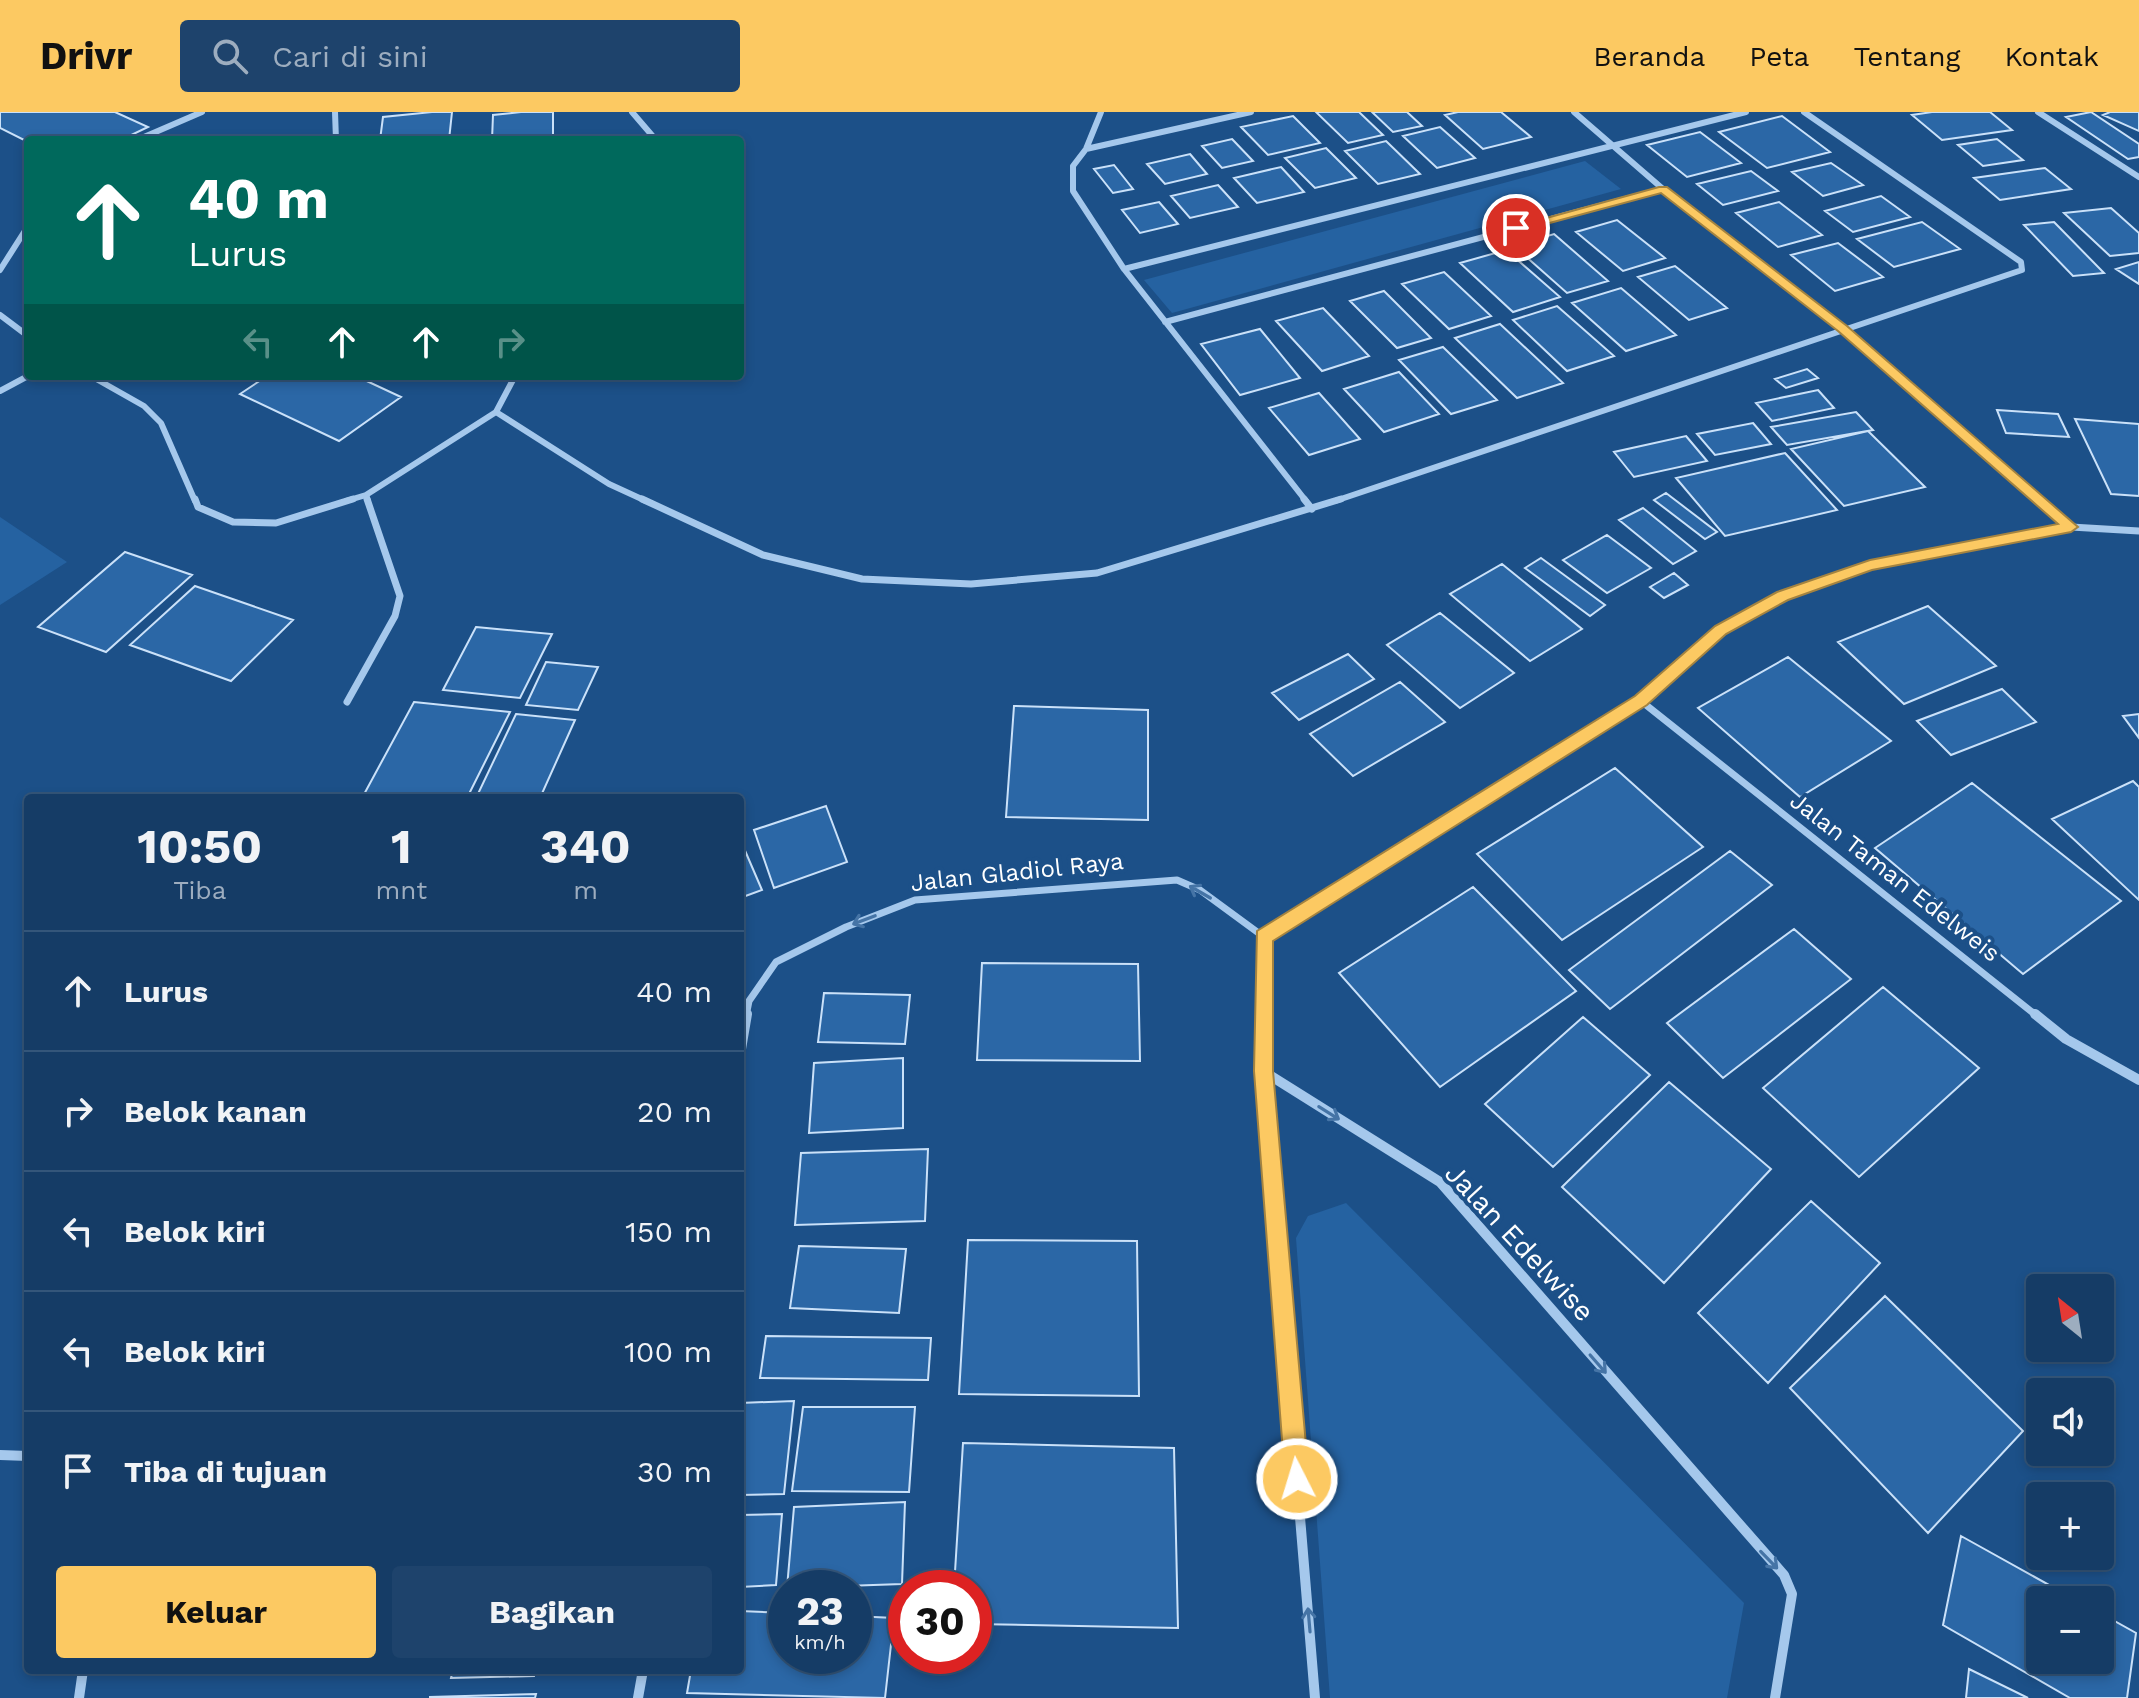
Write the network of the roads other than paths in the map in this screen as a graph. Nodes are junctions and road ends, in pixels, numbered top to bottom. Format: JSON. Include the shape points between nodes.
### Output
{"nodes":[{"id":1,"x":202,"y":112,"type":"edge"},
{"id":2,"x":335,"y":112,"type":"edge"},
{"id":3,"x":632,"y":112,"type":"edge"},
{"id":4,"x":1101,"y":112,"type":"edge"},
{"id":5,"x":1251,"y":112,"type":"edge"},
{"id":6,"x":1574,"y":112,"type":"edge"},
{"id":7,"x":1746,"y":112,"type":"edge"},
{"id":8,"x":1804,"y":112,"type":"edge"},
{"id":9,"x":2038,"y":112,"type":"edge"},
{"id":10,"x":146,"y":136,"type":"edge"},
{"id":11,"x":336,"y":136,"type":"edge"},
{"id":12,"x":653,"y":136,"type":"edge"},
{"id":13,"x":1612,"y":144,"type":"junction"},
{"id":14,"x":1086,"y":149,"type":"junction"},
{"id":15,"x":2139,"y":177,"type":"edge"},
{"id":16,"x":1663,"y":189,"type":"junction"},
{"id":17,"x":24,"y":232,"type":"edge"},
{"id":18,"x":1124,"y":269,"type":"junction"},
{"id":19,"x":0,"y":270,"type":"edge"},
{"id":20,"x":0,"y":315,"type":"edge"},
{"id":21,"x":1165,"y":322,"type":"junction"},
{"id":22,"x":1842,"y":328,"type":"junction"},
{"id":23,"x":24,"y":333,"type":"edge"},
{"id":24,"x":24,"y":378,"type":"edge"},
{"id":25,"x":98,"y":380,"type":"edge"},
{"id":26,"x":513,"y":380,"type":"edge"},
{"id":27,"x":0,"y":391,"type":"edge"},
{"id":28,"x":496,"y":412,"type":"junction"},
{"id":29,"x":366,"y":495,"type":"junction"},
{"id":30,"x":1312,"y":509,"type":"junction"},
{"id":31,"x":2071,"y":527,"type":"junction"},
{"id":32,"x":2139,"y":531,"type":"edge"},
{"id":33,"x":1641,"y":701,"type":"junction"},
{"id":34,"x":347,"y":702,"type":"dead end"},
{"id":35,"x":1264,"y":937,"type":"junction"},
{"id":36,"x":744,"y":1031,"type":"edge"},
{"id":37,"x":2139,"y":1068,"type":"edge"},
{"id":38,"x":1263,"y":1071,"type":"junction"},
{"id":39,"x":2135,"y":1077,"type":"edge"},
{"id":40,"x":0,"y":1455,"type":"edge"},
{"id":41,"x":24,"y":1456,"type":"edge"},
{"id":42,"x":82,"y":1674,"type":"edge"},
{"id":43,"x":642,"y":1674,"type":"edge"},
{"id":44,"x":79,"y":1698,"type":"edge"},
{"id":45,"x":638,"y":1698,"type":"edge"},
{"id":46,"x":1315,"y":1698,"type":"edge"},
{"id":47,"x":1775,"y":1698,"type":"edge"}],
"edges":[{"from":1,"to":10,"type":"street"},
{"from":2,"to":11,"type":"street"},
{"from":3,"to":12,"type":"street"},
{"from":4,"to":14,"type":"street"},
{"from":5,"to":14,"type":"street"},
{"from":6,"to":13,"type":"street"},
{"from":7,"to":13,"type":"street"},
{"from":8,"to":22,"type":"street","via":[[2023,266],[2017,275]]},
{"from":9,"to":15,"type":"street"},
{"from":13,"to":16,"type":"street"},
{"from":13,"to":18,"type":"street"},
{"from":14,"to":18,"type":"street","via":[[1073,166],[1073,191]]},
{"from":16,"to":21,"type":"street"},
{"from":16,"to":22,"type":"street"},
{"from":17,"to":19,"type":"street"},
{"from":18,"to":21,"type":"street"},
{"from":20,"to":23,"type":"street"},
{"from":21,"to":30,"type":"street"},
{"from":22,"to":30,"type":"street"},
{"from":22,"to":31,"type":"street"},
{"from":24,"to":27,"type":"street"},
{"from":25,"to":29,"type":"street","via":[[144,406],[161,423],[198,507],[233,522],[276,523]]},
{"from":26,"to":28,"type":"street"},
{"from":28,"to":29,"type":"street"},
{"from":28,"to":30,"type":"street","via":[[609,484],[749,548],[862,579],[971,584],[1097,573]]},
{"from":29,"to":34,"type":"street","via":[[400,596],[395,616]]},
{"from":31,"to":32,"type":"street"},
{"from":31,"to":33,"type":"street","via":[[1870,565],[1782,596],[1721,630]]},
{"from":33,"to":35,"type":"street"},
{"from":33,"to":39,"type":"street","name":"Jalan Taman Edelweis","via":[[2066,1039]]},
{"from":35,"to":36,"type":"street","name":"Jalan Gladiol Raya","one_way":true,"via":[[1200,890],[1177,880],[915,900],[776,962],[749,1001]]},
{"from":35,"to":38,"type":"street"},
{"from":37,"to":39,"type":"street","name":"Jalan Taman Edelweis"},
{"from":46,"to":38,"type":"street","one_way":true},
{"from":38,"to":47,"type":"street","name":"Jalan Edelwise","one_way":true,"via":[[1440,1182],[1784,1575],[1792,1594]]},
{"from":40,"to":41,"type":"street"},
{"from":42,"to":44,"type":"street"},
{"from":43,"to":45,"type":"street"}]}
